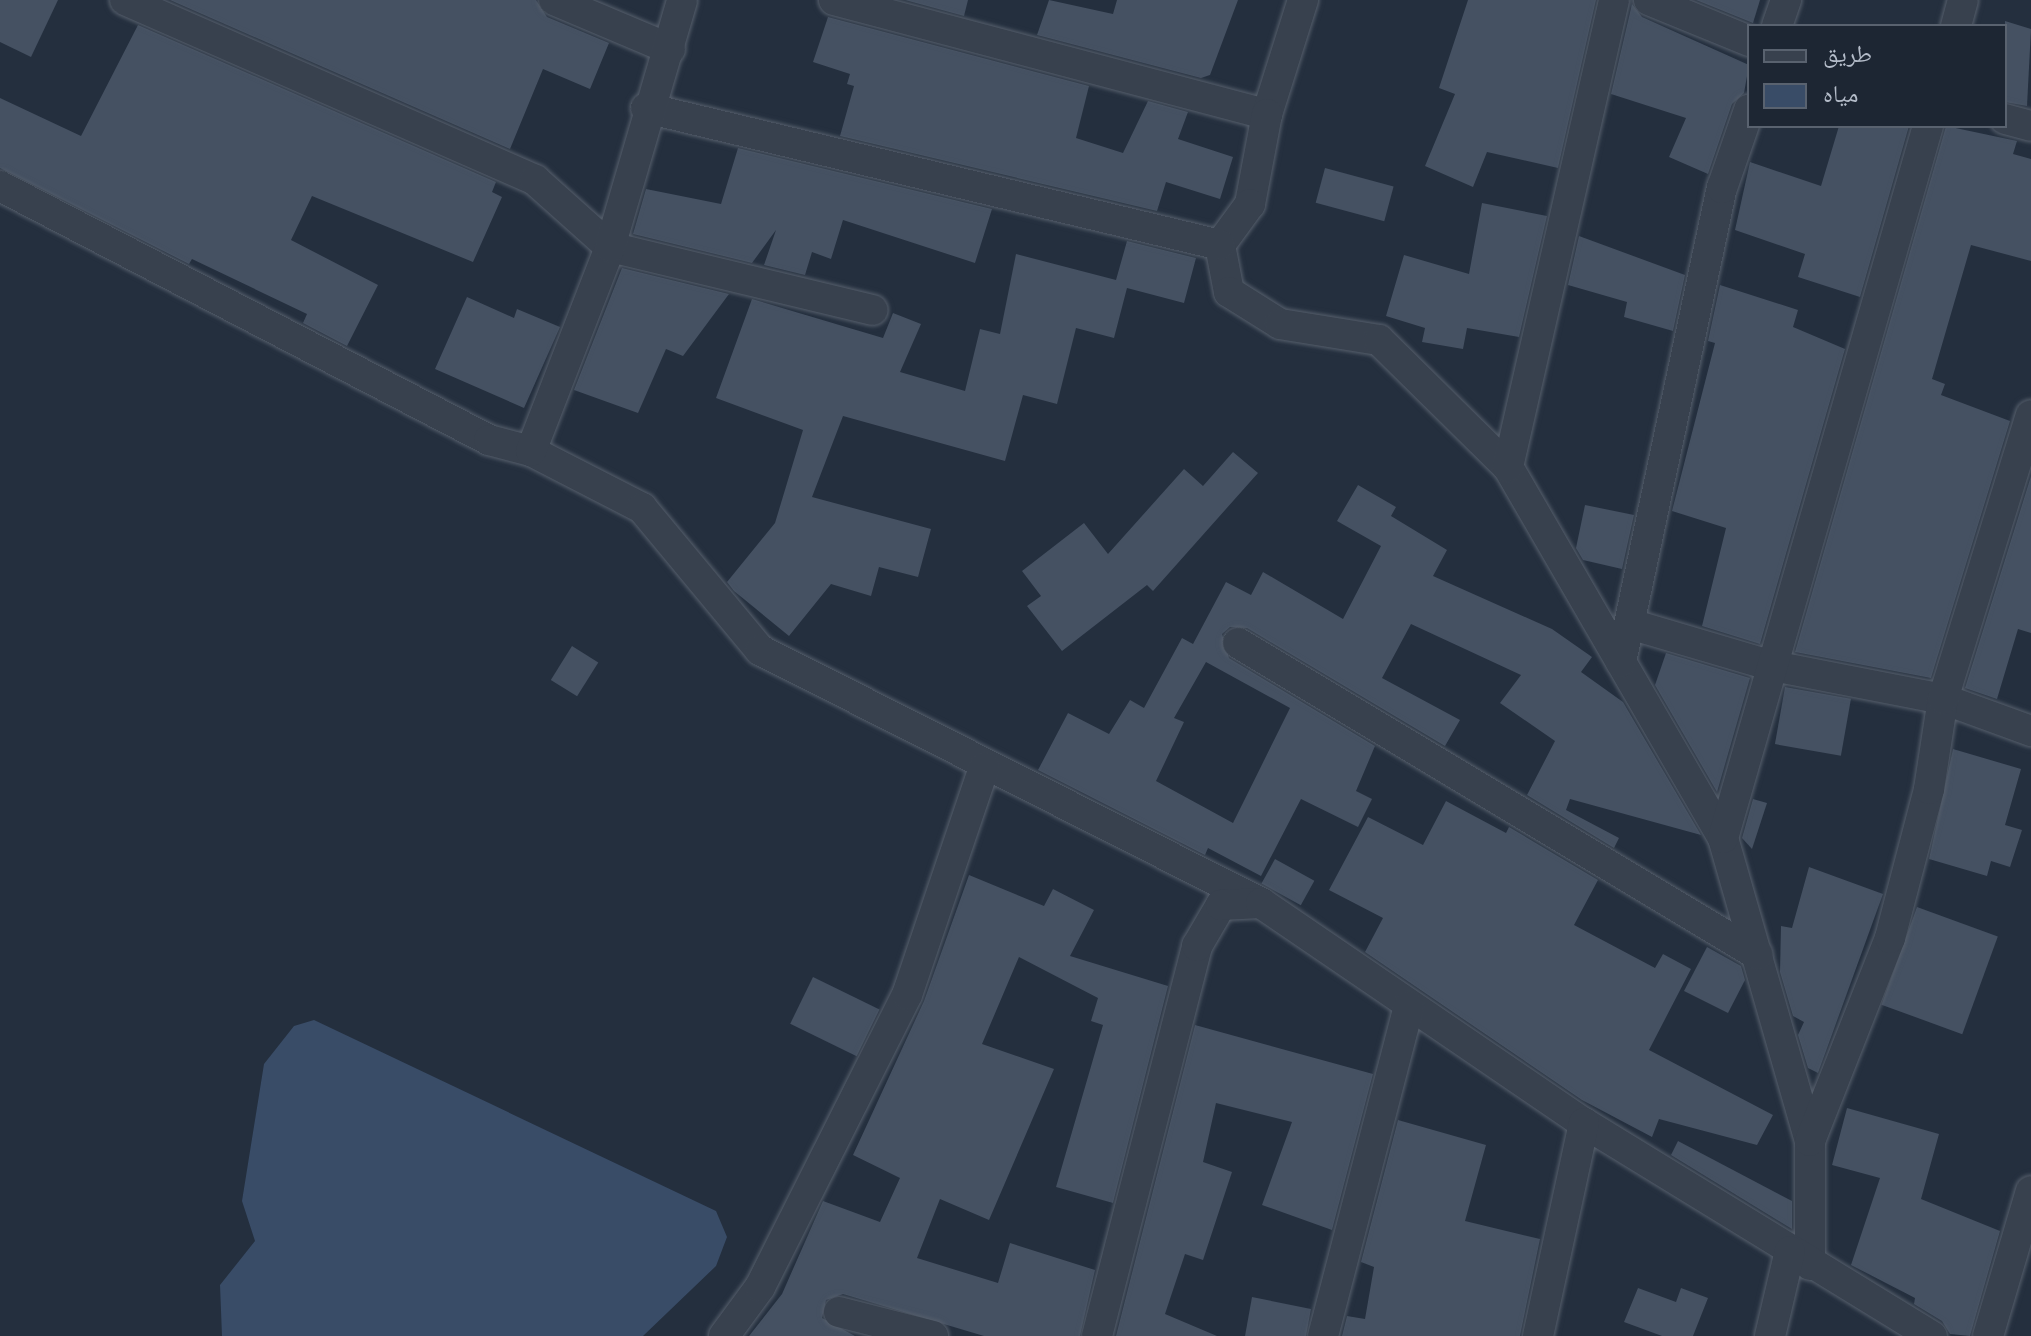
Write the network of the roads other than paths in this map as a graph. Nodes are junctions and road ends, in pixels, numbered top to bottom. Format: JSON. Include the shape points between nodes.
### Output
{"nodes":[{"id":1,"x":125,"y":0,"type":"edge"},
{"id":2,"x":554,"y":0,"type":"edge"},
{"id":3,"x":682,"y":0,"type":"edge"},
{"id":4,"x":834,"y":0,"type":"edge"},
{"id":5,"x":1303,"y":0,"type":"edge"},
{"id":6,"x":1614,"y":0,"type":"edge"},
{"id":7,"x":1649,"y":0,"type":"edge"},
{"id":8,"x":1786,"y":0,"type":"edge"},
{"id":9,"x":1963,"y":0,"type":"edge"},
{"id":10,"x":1778,"y":24,"type":"edge"},
{"id":11,"x":1957,"y":24,"type":"edge"},
{"id":12,"x":1747,"y":40,"type":"edge"},
{"id":13,"x":670,"y":49,"type":"junction"},
{"id":14,"x":646,"y":108,"type":"junction"},
{"id":15,"x":1267,"y":114,"type":"junction"},
{"id":16,"x":1747,"y":116,"type":"edge"},
{"id":17,"x":2007,"y":120,"type":"edge"},
{"id":18,"x":2031,"y":126,"type":"edge"},
{"id":19,"x":1927,"y":128,"type":"edge"},
{"id":20,"x":0,"y":186,"type":"edge"},
{"id":21,"x":1220,"y":245,"type":"junction"},
{"id":22,"x":610,"y":247,"type":"junction"},
{"id":23,"x":873,"y":310,"type":"dead end"},
{"id":24,"x":2031,"y":415,"type":"edge"},
{"id":25,"x":531,"y":451,"type":"junction"},
{"id":26,"x":1508,"y":467,"type":"junction"},
{"id":27,"x":1630,"y":624,"type":"junction"},
{"id":28,"x":1238,"y":643,"type":"dead end"},
{"id":29,"x":1621,"y":662,"type":"junction"},
{"id":30,"x":1773,"y":666,"type":"junction"},
{"id":31,"x":1943,"y":699,"type":"junction"},
{"id":32,"x":2031,"y":731,"type":"edge"},
{"id":33,"x":984,"y":767,"type":"junction"},
{"id":34,"x":1723,"y":838,"type":"junction"},
{"id":35,"x":1261,"y":903,"type":"junction"},
{"id":36,"x":1758,"y":955,"type":"junction"},
{"id":37,"x":1409,"y":1006,"type":"junction"},
{"id":38,"x":1584,"y":1123,"type":"junction"},
{"id":39,"x":1810,"y":1141,"type":"junction"},
{"id":40,"x":2031,"y":1191,"type":"edge"},
{"id":41,"x":1800,"y":1258,"type":"junction"},
{"id":42,"x":839,"y":1312,"type":"dead end"},
{"id":43,"x":724,"y":1336,"type":"edge"},
{"id":44,"x":933,"y":1336,"type":"edge"},
{"id":45,"x":1097,"y":1336,"type":"edge"},
{"id":46,"x":1323,"y":1336,"type":"edge"},
{"id":47,"x":1538,"y":1336,"type":"edge"},
{"id":48,"x":1770,"y":1336,"type":"edge"},
{"id":49,"x":1932,"y":1336,"type":"edge"},
{"id":50,"x":1988,"y":1336,"type":"edge"}],
"edges":[{"from":1,"to":22,"type":"street","via":[[535,180]]},
{"from":2,"to":13,"type":"street"},
{"from":3,"to":13,"type":"street"},
{"from":4,"to":15,"type":"street"},
{"from":5,"to":15,"type":"street"},
{"from":6,"to":26,"type":"street"},
{"from":7,"to":12,"type":"street"},
{"from":8,"to":10,"type":"street"},
{"from":9,"to":11,"type":"street"},
{"from":13,"to":14,"type":"street"},
{"from":14,"to":21,"type":"street"},
{"from":14,"to":22,"type":"street"},
{"from":15,"to":21,"type":"street","via":[[1250,204]]},
{"from":16,"to":27,"type":"street","via":[[1722,188]]},
{"from":17,"to":18,"type":"street"},
{"from":19,"to":30,"type":"street"},
{"from":20,"to":25,"type":"street","via":[[489,440]]},
{"from":21,"to":26,"type":"street","via":[[1229,292],[1280,324],[1379,340]]},
{"from":22,"to":23,"type":"street"},
{"from":22,"to":25,"type":"street"},
{"from":24,"to":31,"type":"street"},
{"from":25,"to":33,"type":"street","via":[[642,508],[760,650]]},
{"from":26,"to":29,"type":"street"},
{"from":27,"to":29,"type":"street"},
{"from":27,"to":30,"type":"street"},
{"from":28,"to":36,"type":"street"},
{"from":29,"to":34,"type":"street"},
{"from":30,"to":31,"type":"street"},
{"from":30,"to":34,"type":"street"},
{"from":31,"to":32,"type":"street"},
{"from":31,"to":39,"type":"street","via":[[1929,789],[1890,938]]},
{"from":33,"to":35,"type":"street"},
{"from":33,"to":43,"type":"street","via":[[907,995],[760,1287]]},
{"from":34,"to":36,"type":"street"},
{"from":35,"to":37,"type":"street"},
{"from":35,"to":45,"type":"street","via":[[1221,905],[1197,946]]},
{"from":36,"to":39,"type":"street"},
{"from":37,"to":38,"type":"street"},
{"from":37,"to":46,"type":"street"},
{"from":38,"to":41,"type":"street"},
{"from":38,"to":47,"type":"street"},
{"from":39,"to":41,"type":"street"},
{"from":40,"to":50,"type":"street"},
{"from":41,"to":48,"type":"street"},
{"from":41,"to":49,"type":"street"},
{"from":42,"to":44,"type":"street"}]}
